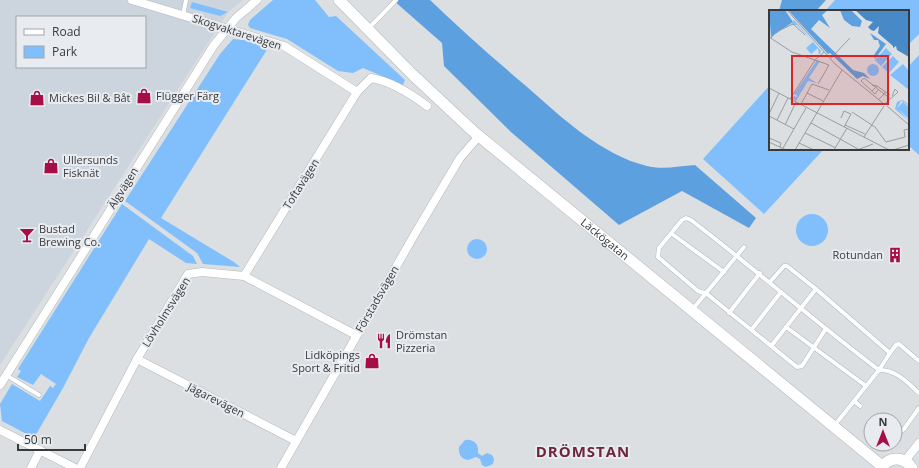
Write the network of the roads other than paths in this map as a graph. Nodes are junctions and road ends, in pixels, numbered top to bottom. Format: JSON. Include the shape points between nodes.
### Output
{"nodes":[{"id":1,"x":132,"y":0,"type":"edge"},
{"id":2,"x":186,"y":0,"type":"edge"},
{"id":3,"x":257,"y":0,"type":"edge"},
{"id":4,"x":339,"y":0,"type":"edge"},
{"id":5,"x":396,"y":0,"type":"edge"},
{"id":6,"x":183,"y":15,"type":"junction"},
{"id":7,"x":226,"y":30,"type":"junction"},
{"id":8,"x":367,"y":30,"type":"junction"},
{"id":9,"x":357,"y":92,"type":"junction"},
{"id":10,"x":427,"y":106,"type":"dead end"},
{"id":11,"x":479,"y":136,"type":"junction"},
{"id":12,"x":672,"y":234,"type":"junction"},
{"id":13,"x":744,"y":247,"type":"dead end"},
{"id":14,"x":738,"y":256,"type":"junction"},
{"id":15,"x":724,"y":272,"type":"junction"},
{"id":16,"x":760,"y":273,"type":"junction"},
{"id":17,"x":244,"y":276,"type":"junction"},
{"id":18,"x":770,"y":282,"type":"junction"},
{"id":19,"x":816,"y":289,"type":"junction"},
{"id":20,"x":781,"y":292,"type":"junction"},
{"id":21,"x":707,"y":294,"type":"junction"},
{"id":22,"x":800,"y":308,"type":"junction"},
{"id":23,"x":692,"y":310,"type":"junction"},
{"id":24,"x":729,"y":313,"type":"junction"},
{"id":25,"x":786,"y":327,"type":"junction"},
{"id":26,"x":752,"y":330,"type":"junction"},
{"id":27,"x":825,"y":330,"type":"junction"},
{"id":28,"x":356,"y":335,"type":"junction"},
{"id":29,"x":772,"y":345,"type":"junction"},
{"id":30,"x":813,"y":347,"type":"junction"},
{"id":31,"x":890,"y":353,"type":"junction"},
{"id":32,"x":137,"y":359,"type":"junction"},
{"id":33,"x":919,"y":361,"type":"edge"},
{"id":34,"x":880,"y":370,"type":"junction"},
{"id":35,"x":6,"y":375,"type":"junction"},
{"id":36,"x":0,"y":385,"type":"edge"},
{"id":37,"x":866,"y":386,"type":"junction"},
{"id":38,"x":919,"y":393,"type":"edge"},
{"id":39,"x":39,"y":395,"type":"dead end"},
{"id":40,"x":854,"y":401,"type":"junction"},
{"id":41,"x":860,"y":406,"type":"dead end"},
{"id":42,"x":919,"y":408,"type":"edge"},
{"id":43,"x":833,"y":427,"type":"junction"},
{"id":44,"x":0,"y":430,"type":"edge"},
{"id":45,"x":903,"y":431,"type":"edge"},
{"id":46,"x":296,"y":441,"type":"junction"},
{"id":47,"x":919,"y":443,"type":"edge"},
{"id":48,"x":40,"y":450,"type":"junction"},
{"id":49,"x":909,"y":464,"type":"edge"},
{"id":50,"x":881,"y":467,"type":"edge"},
{"id":51,"x":31,"y":468,"type":"edge"},
{"id":52,"x":75,"y":468,"type":"edge"},
{"id":53,"x":80,"y":468,"type":"edge"},
{"id":54,"x":281,"y":468,"type":"edge"}],
"edges":[{"from":1,"to":6,"type":"street","name":"Skogvaktarevägen"},
{"from":2,"to":6,"type":"lane"},
{"from":3,"to":7,"type":"street","name":"Älgvägen"},
{"from":4,"to":8,"type":"main road","name":"Läckögatan"},
{"from":5,"to":8,"type":"lane"},
{"from":6,"to":7,"type":"street","name":"Skogvaktarevägen"},
{"from":7,"to":9,"type":"street","name":"Skogvaktarevägen","via":[[284,46]]},
{"from":7,"to":35,"type":"street","name":"Älgvägen","via":[[153,140]]},
{"from":8,"to":11,"type":"main road","name":"Läckögatan"},
{"from":9,"to":10,"type":"street","via":[[371,78],[380,79],[414,96]]},
{"from":9,"to":17,"type":"street","name":"Toftavägen"},
{"from":11,"to":23,"type":"main road","name":"Läckögatan"},
{"from":11,"to":28,"type":"street","name":"Förstadsvägen","via":[[460,158]]},
{"from":12,"to":14,"type":"lane","via":[[686,218]]},
{"from":12,"to":15,"type":"lane"},
{"from":12,"to":21,"type":"lane","via":[[658,248],[658,258],[698,291]]},
{"from":13,"to":14,"type":"lane"},
{"from":14,"to":15,"type":"lane"},
{"from":14,"to":16,"type":"lane"},
{"from":15,"to":21,"type":"lane"},
{"from":16,"to":18,"type":"lane"},
{"from":16,"to":24,"type":"lane"},
{"from":17,"to":28,"type":"street","name":"Lövholmsvägen"},
{"from":17,"to":32,"type":"street","name":"Lövholmsvägen","via":[[202,272],[188,274]]},
{"from":18,"to":19,"type":"lane","via":[[784,266],[787,266]]},
{"from":18,"to":20,"type":"lane"},
{"from":19,"to":22,"type":"lane"},
{"from":19,"to":31,"type":"lane"},
{"from":20,"to":22,"type":"lane"},
{"from":20,"to":26,"type":"lane"},
{"from":21,"to":23,"type":"lane"},
{"from":21,"to":24,"type":"lane"},
{"from":22,"to":25,"type":"lane"},
{"from":22,"to":27,"type":"lane"},
{"from":23,"to":43,"type":"main road","name":"Läckögatan"},
{"from":24,"to":26,"type":"lane"},
{"from":25,"to":29,"type":"lane"},
{"from":25,"to":30,"type":"lane"},
{"from":26,"to":29,"type":"lane"},
{"from":27,"to":30,"type":"lane"},
{"from":27,"to":34,"type":"lane"},
{"from":28,"to":46,"type":"street","name":"Förstadsvägen"},
{"from":29,"to":30,"type":"lane","via":[[797,367],[800,367]]},
{"from":30,"to":37,"type":"lane"},
{"from":31,"to":33,"type":"lane","via":[[899,344]]},
{"from":31,"to":34,"type":"lane"},
{"from":32,"to":46,"type":"street","name":"Jägarevägen"},
{"from":32,"to":53,"type":"street","name":"Lövholmsvägen"},
{"from":34,"to":37,"type":"lane"},
{"from":34,"to":38,"type":"lane","via":[[886,369],[896,374]]},
{"from":35,"to":36,"type":"street","name":"Älgvägen"},
{"from":35,"to":39,"type":"lane"},
{"from":37,"to":40,"type":"lane"},
{"from":40,"to":41,"type":"lane"},
{"from":40,"to":43,"type":"lane"},
{"from":42,"to":45,"type":"lane"},
{"from":43,"to":50,"type":"main road","name":"Läckögatan"},
{"from":44,"to":48,"type":"street"},
{"from":46,"to":54,"type":"street","name":"Förstadsvägen"},
{"from":47,"to":49,"type":"street"},
{"from":48,"to":51,"type":"street"},
{"from":48,"to":52,"type":"street"},
{"from":49,"to":50,"type":"main road","name":"Läckögatan","via":[[892,459]]}]}
